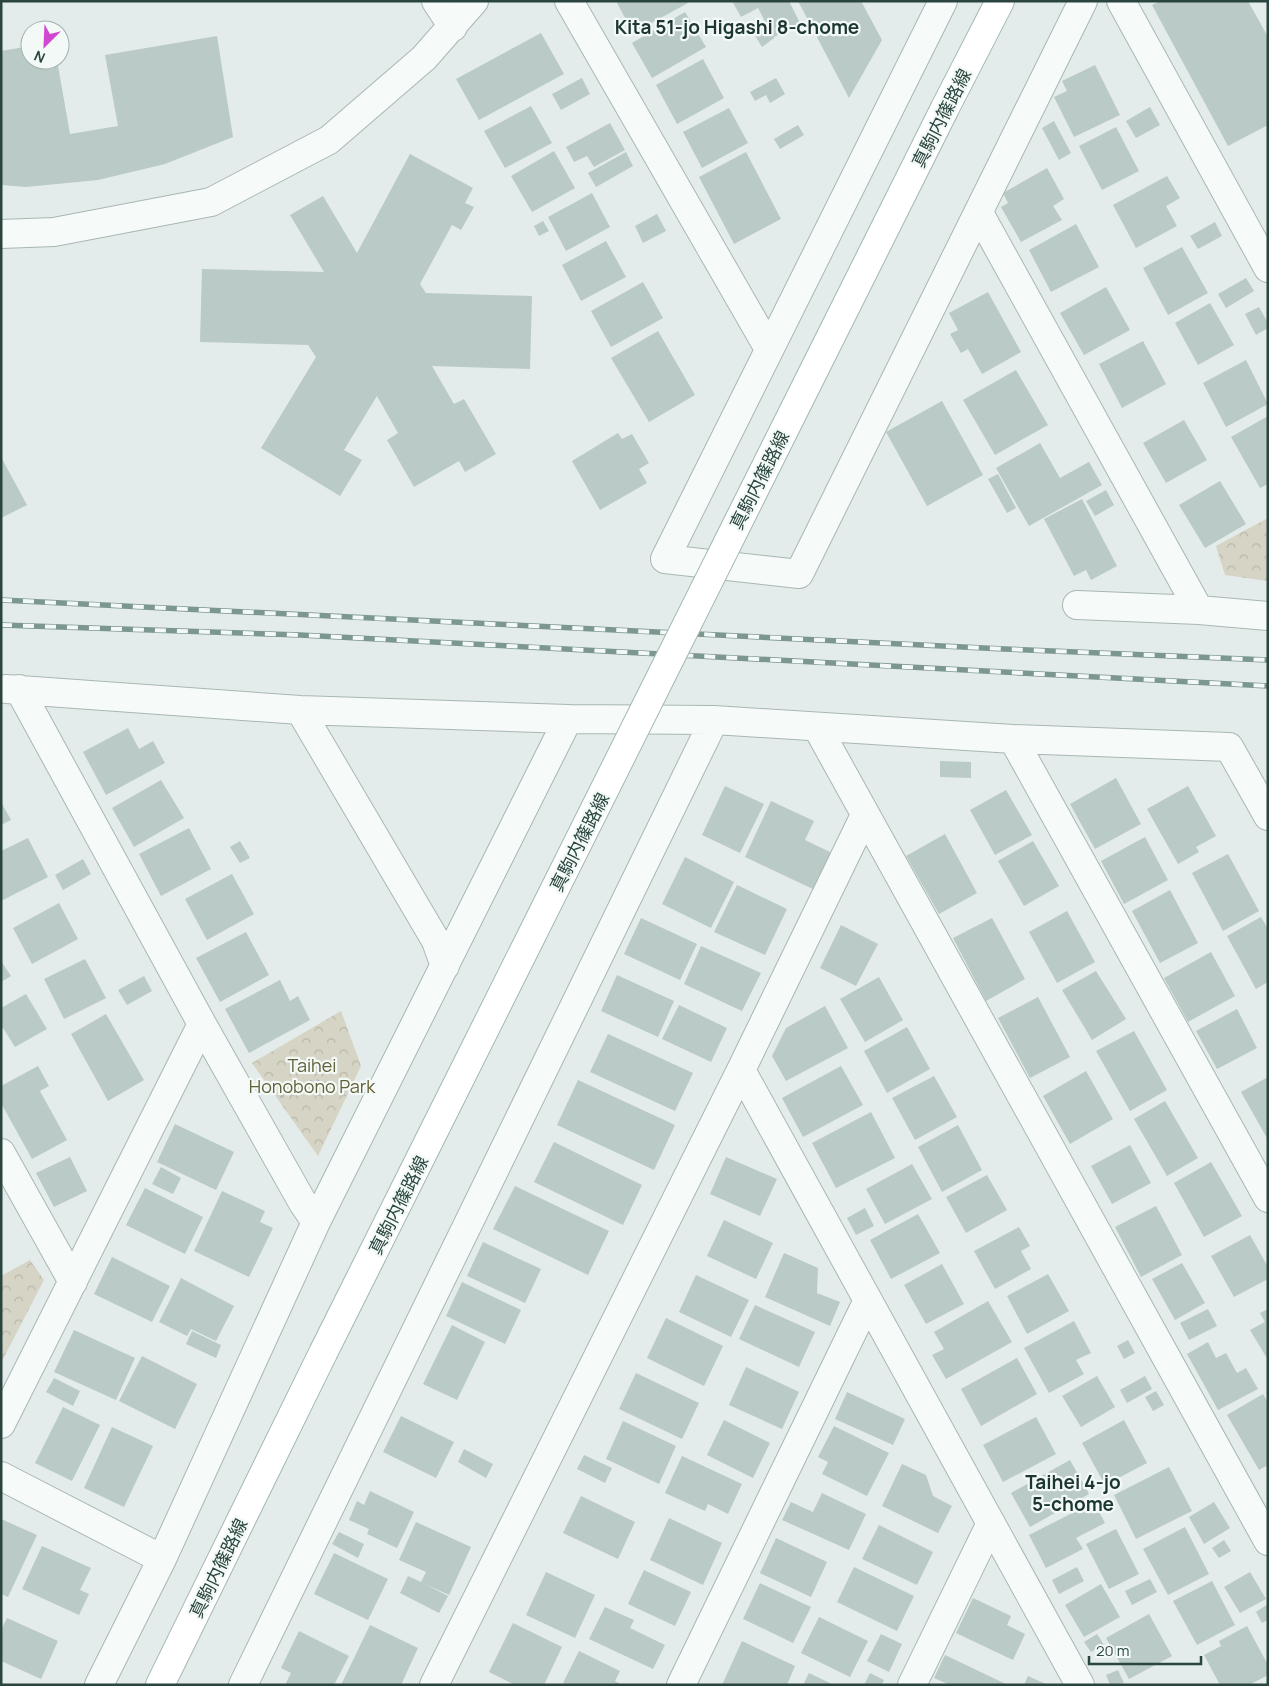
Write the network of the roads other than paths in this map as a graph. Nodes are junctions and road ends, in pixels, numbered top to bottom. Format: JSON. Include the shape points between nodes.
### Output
{"nodes":[{"id":1,"x":436,"y":1,"type":"edge"},
{"id":2,"x":474,"y":1,"type":"edge"},
{"id":3,"x":569,"y":1,"type":"edge"},
{"id":4,"x":943,"y":1,"type":"edge"},
{"id":5,"x":1000,"y":1,"type":"edge"},
{"id":6,"x":1083,"y":1,"type":"edge"},
{"id":7,"x":1121,"y":1,"type":"edge"},
{"id":8,"x":453,"y":27,"type":"junction"},
{"id":9,"x":979,"y":213,"type":"junction"},
{"id":10,"x":1,"y":234,"type":"edge"},
{"id":11,"x":1268,"y":268,"type":"edge"},
{"id":12,"x":769,"y":349,"type":"junction"},
{"id":13,"x":1077,"y":605,"type":"dead end"},
{"id":14,"x":1199,"y":610,"type":"junction"},
{"id":15,"x":1268,"y":616,"type":"edge"},
{"id":16,"x":10,"y":689,"type":"edge"},
{"id":17,"x":300,"y":710,"type":"junction"},
{"id":18,"x":568,"y":719,"type":"junction"},
{"id":19,"x":714,"y":720,"type":"junction"},
{"id":20,"x":817,"y":728,"type":"junction"},
{"id":21,"x":1013,"y":738,"type":"junction"},
{"id":22,"x":865,"y":815,"type":"junction"},
{"id":23,"x":1268,"y":816,"type":"edge"},
{"id":24,"x":445,"y":966,"type":"junction"},
{"id":25,"x":202,"y":1024,"type":"junction"},
{"id":26,"x":740,"y":1070,"type":"junction"},
{"id":27,"x":1,"y":1153,"type":"edge"},
{"id":28,"x":1268,"y":1198,"type":"edge"},
{"id":29,"x":316,"y":1222,"type":"junction"},
{"id":30,"x":73,"y":1282,"type":"junction"},
{"id":31,"x":868,"y":1300,"type":"junction"},
{"id":32,"x":1,"y":1424,"type":"edge"},
{"id":33,"x":1,"y":1476,"type":"edge"},
{"id":34,"x":991,"y":1523,"type":"junction"},
{"id":35,"x":1268,"y":1542,"type":"edge"},
{"id":36,"x":162,"y":1559,"type":"junction"},
{"id":37,"x":99,"y":1685,"type":"edge"},
{"id":38,"x":160,"y":1685,"type":"edge"},
{"id":39,"x":242,"y":1685,"type":"edge"},
{"id":40,"x":434,"y":1685,"type":"edge"},
{"id":41,"x":681,"y":1685,"type":"edge"},
{"id":42,"x":912,"y":1685,"type":"edge"},
{"id":43,"x":1080,"y":1685,"type":"edge"}],
"edges":[{"from":1,"to":8,"type":"street"},
{"from":2,"to":8,"type":"street"},
{"from":3,"to":12,"type":"street"},
{"from":4,"to":12,"type":"street"},
{"from":5,"to":38,"type":"main road","name":"真駒内篠路線","bridge":true},
{"from":6,"to":9,"type":"street"},
{"from":7,"to":11,"type":"street"},
{"from":8,"to":10,"type":"street","via":[[424,58],[329,140],[211,202],[54,232]]},
{"from":9,"to":12,"type":"street","via":[[799,574],[665,559]]},
{"from":9,"to":14,"type":"street"},
{"from":13,"to":14,"type":"street"},
{"from":14,"to":15,"type":"street"},
{"from":16,"to":17,"type":"street"},
{"from":16,"to":25,"type":"street"},
{"from":17,"to":18,"type":"street"},
{"from":17,"to":24,"type":"street","via":[[436,941]]},
{"from":18,"to":19,"type":"street"},
{"from":18,"to":24,"type":"street"},
{"from":19,"to":20,"type":"street"},
{"from":19,"to":39,"type":"street"},
{"from":20,"to":21,"type":"street"},
{"from":20,"to":22,"type":"street"},
{"from":21,"to":23,"type":"street","via":[[1229,747]]},
{"from":21,"to":28,"type":"street"},
{"from":22,"to":26,"type":"street"},
{"from":22,"to":35,"type":"street"},
{"from":24,"to":29,"type":"street"},
{"from":25,"to":29,"type":"street"},
{"from":25,"to":30,"type":"street"},
{"from":26,"to":31,"type":"street"},
{"from":26,"to":40,"type":"street"},
{"from":27,"to":30,"type":"street"},
{"from":29,"to":36,"type":"street"},
{"from":30,"to":32,"type":"street"},
{"from":31,"to":34,"type":"street"},
{"from":31,"to":41,"type":"street"},
{"from":33,"to":36,"type":"street"},
{"from":34,"to":42,"type":"street"},
{"from":34,"to":43,"type":"street"},
{"from":36,"to":37,"type":"street"}]}
